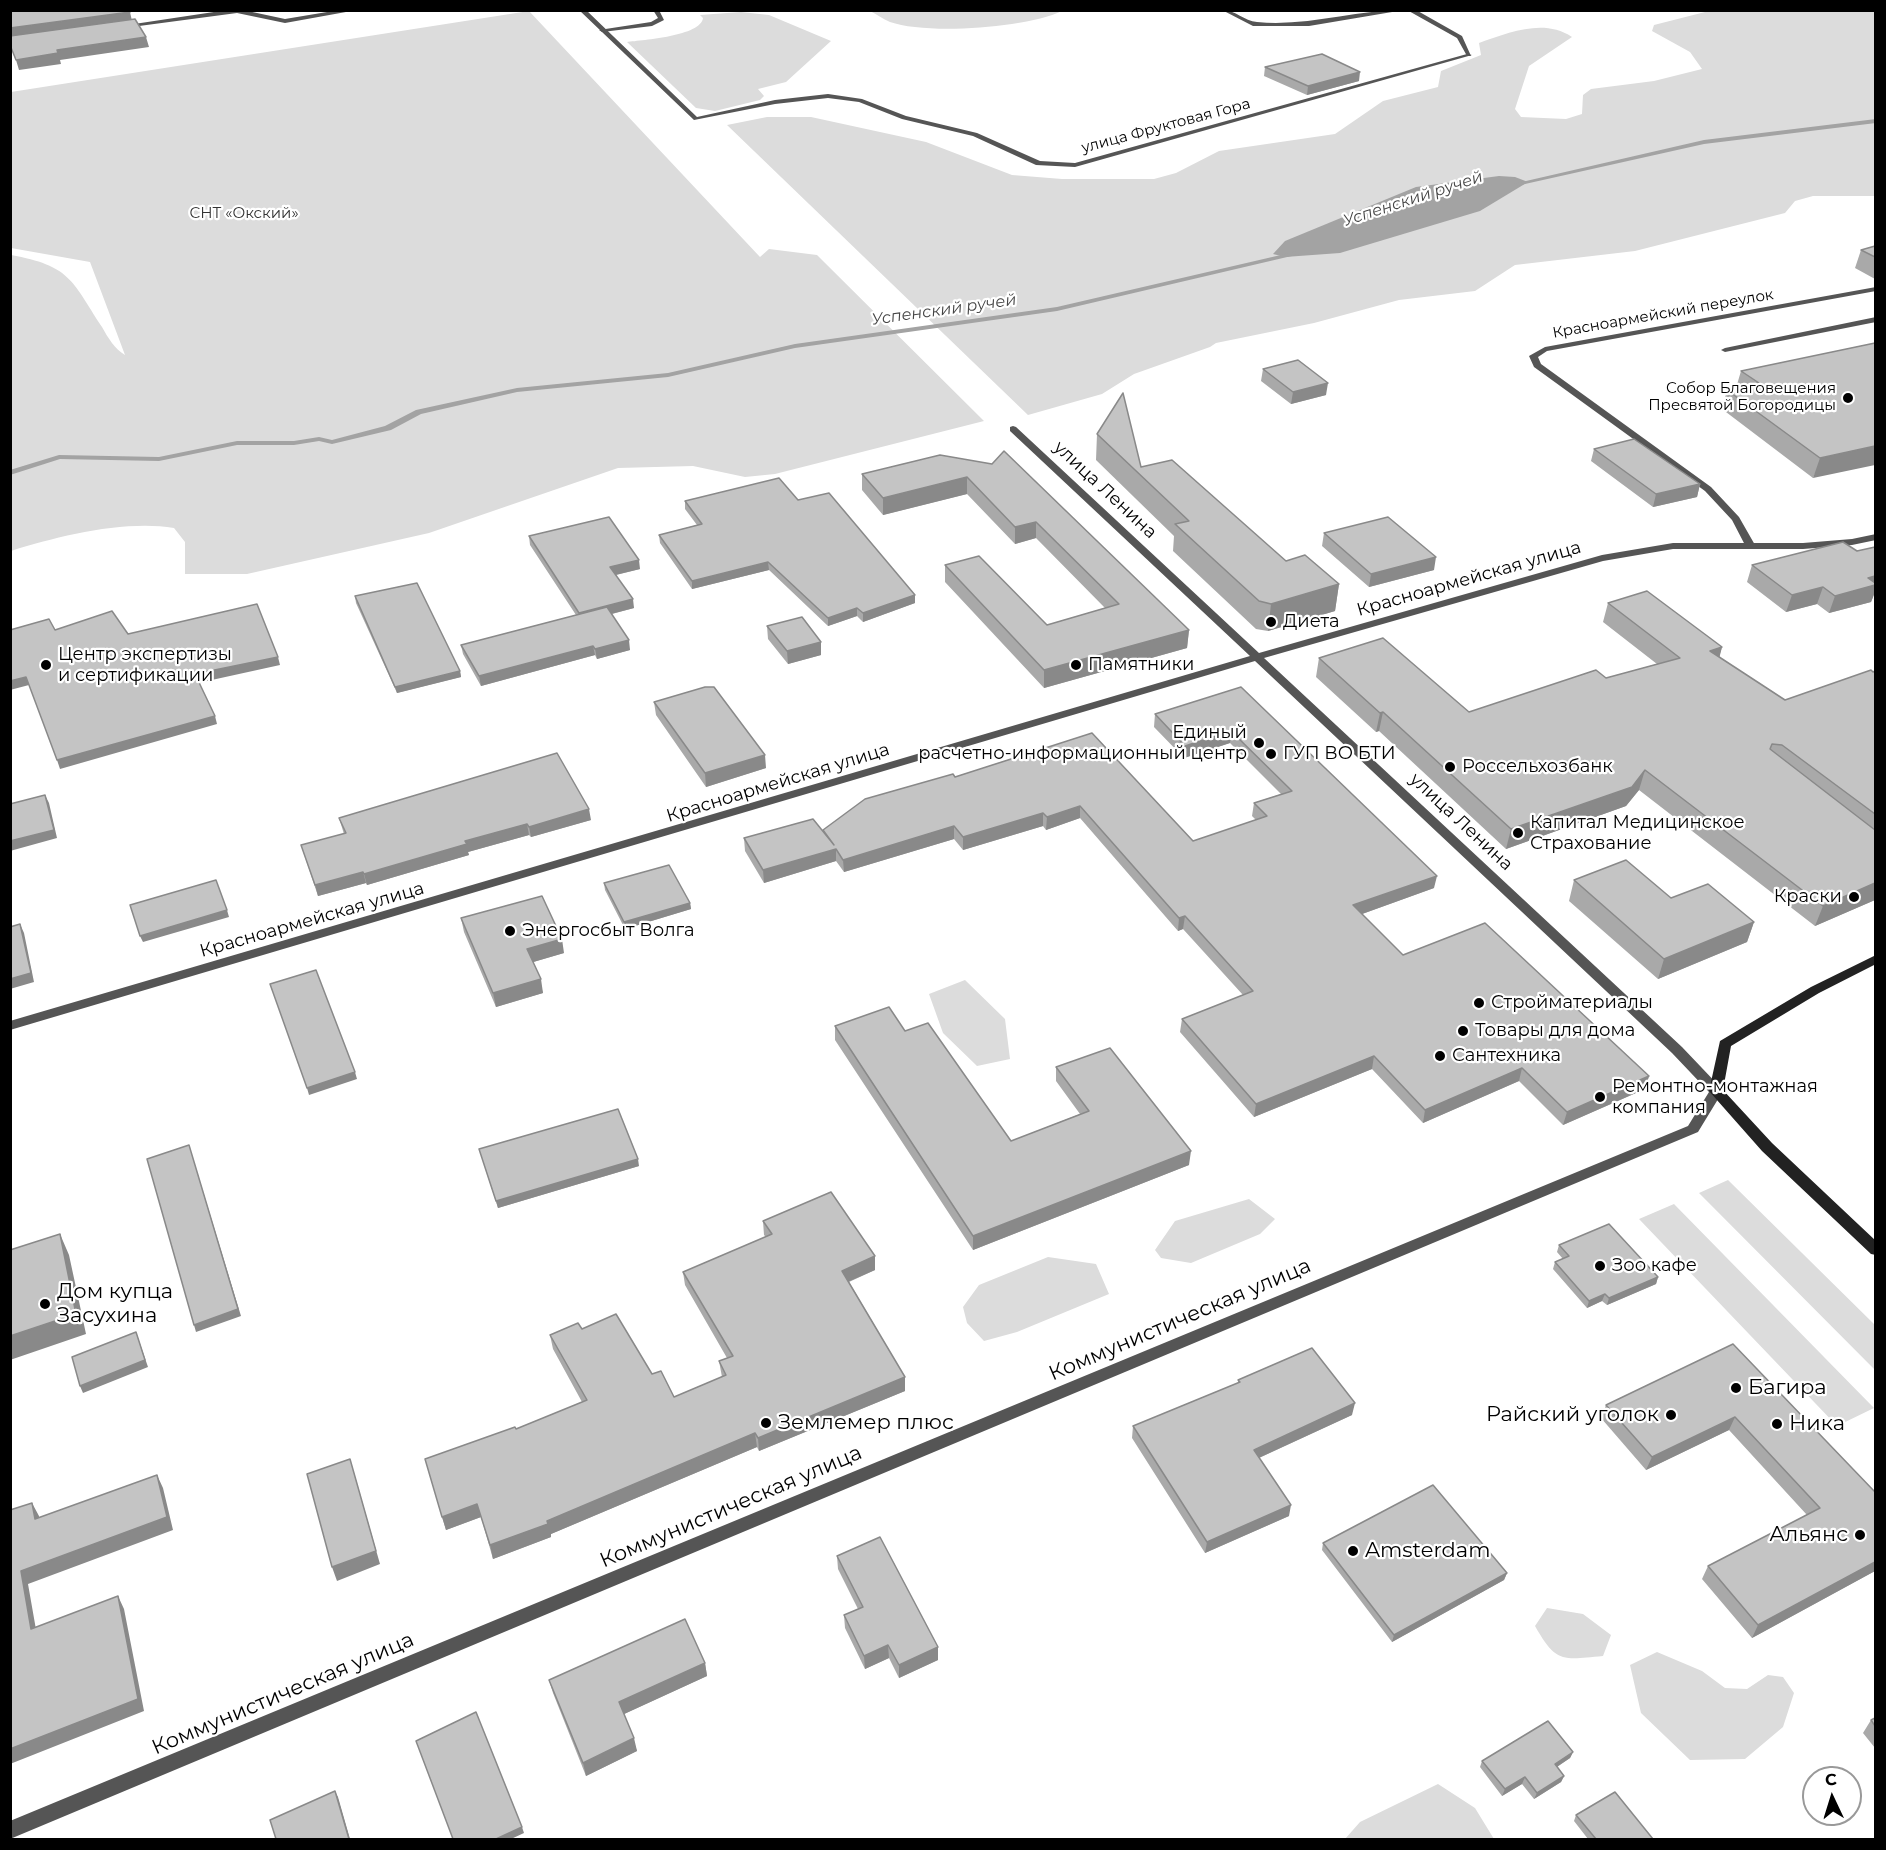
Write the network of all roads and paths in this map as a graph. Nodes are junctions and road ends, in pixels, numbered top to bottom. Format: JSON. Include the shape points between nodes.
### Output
{"nodes":[{"id":1,"x":354,"y":10,"type":"edge"},
{"id":2,"x":582,"y":10,"type":"edge"},
{"id":3,"x":656,"y":10,"type":"edge"},
{"id":4,"x":1225,"y":10,"type":"edge"},
{"id":5,"x":1401,"y":10,"type":"edge"},
{"id":6,"x":1410,"y":10,"type":"edge"},
{"id":7,"x":112,"y":28,"type":"edge"},
{"id":8,"x":602,"y":30,"type":"junction"},
{"id":9,"x":1875,"y":289,"type":"edge"},
{"id":10,"x":1875,"y":319,"type":"edge"},
{"id":11,"x":1864,"y":322,"type":"junction"},
{"id":12,"x":1875,"y":329,"type":"edge"},
{"id":13,"x":1725,"y":350,"type":"dead end"},
{"id":14,"x":1013,"y":429,"type":"dead end"},
{"id":15,"x":1875,"y":537,"type":"edge"},
{"id":16,"x":1750,"y":545,"type":"junction"},
{"id":17,"x":1258,"y":657,"type":"junction"},
{"id":18,"x":1875,"y":960,"type":"edge"},
{"id":19,"x":10,"y":1026,"type":"edge"},
{"id":20,"x":1716,"y":1091,"type":"junction"},
{"id":21,"x":1875,"y":1250,"type":"edge"},
{"id":22,"x":10,"y":1830,"type":"edge"}],
"edges":[{"from":1,"to":7,"type":"street","via":[[285,21],[237,11]]},
{"from":2,"to":8,"type":"street"},
{"from":3,"to":8,"type":"street","via":[[662,19],[652,24]]},
{"from":4,"to":5,"type":"street","via":[[1254,24],[1309,24]]},
{"from":6,"to":8,"type":"street","name":"улица Фруктовая Гора","via":[[1460,37],[1469,55],[1075,165],[1039,163],[975,134],[904,118],[860,100],[828,96],[775,102],[696,119]]},
{"from":9,"to":16,"type":"street","name":"Красноармейский переулок","via":[[1545,349],[1533,356],[1537,365],[1708,489],[1736,519]]},
{"from":10,"to":11,"type":"street"},
{"from":11,"to":12,"type":"street"},
{"from":11,"to":13,"type":"street"},
{"from":14,"to":17,"type":"street","name":"улица Ленина"},
{"from":15,"to":16,"type":"street","name":"Красноармейская улица","via":[[1803,546]]},
{"from":16,"to":17,"type":"street","name":"Красноармейская улица","via":[[1673,546],[1602,558]]},
{"from":17,"to":19,"type":"street","name":"Красноармейская улица"},
{"from":17,"to":20,"type":"street","name":"улица Ленина"},
{"from":18,"to":20,"type":"street","via":[[1815,990],[1725,1044]]},
{"from":20,"to":21,"type":"street","name":"улица Ленина","via":[[1767,1147]]},
{"from":20,"to":22,"type":"street","name":"Коммунистическая улица","via":[[1693,1129]]}]}
